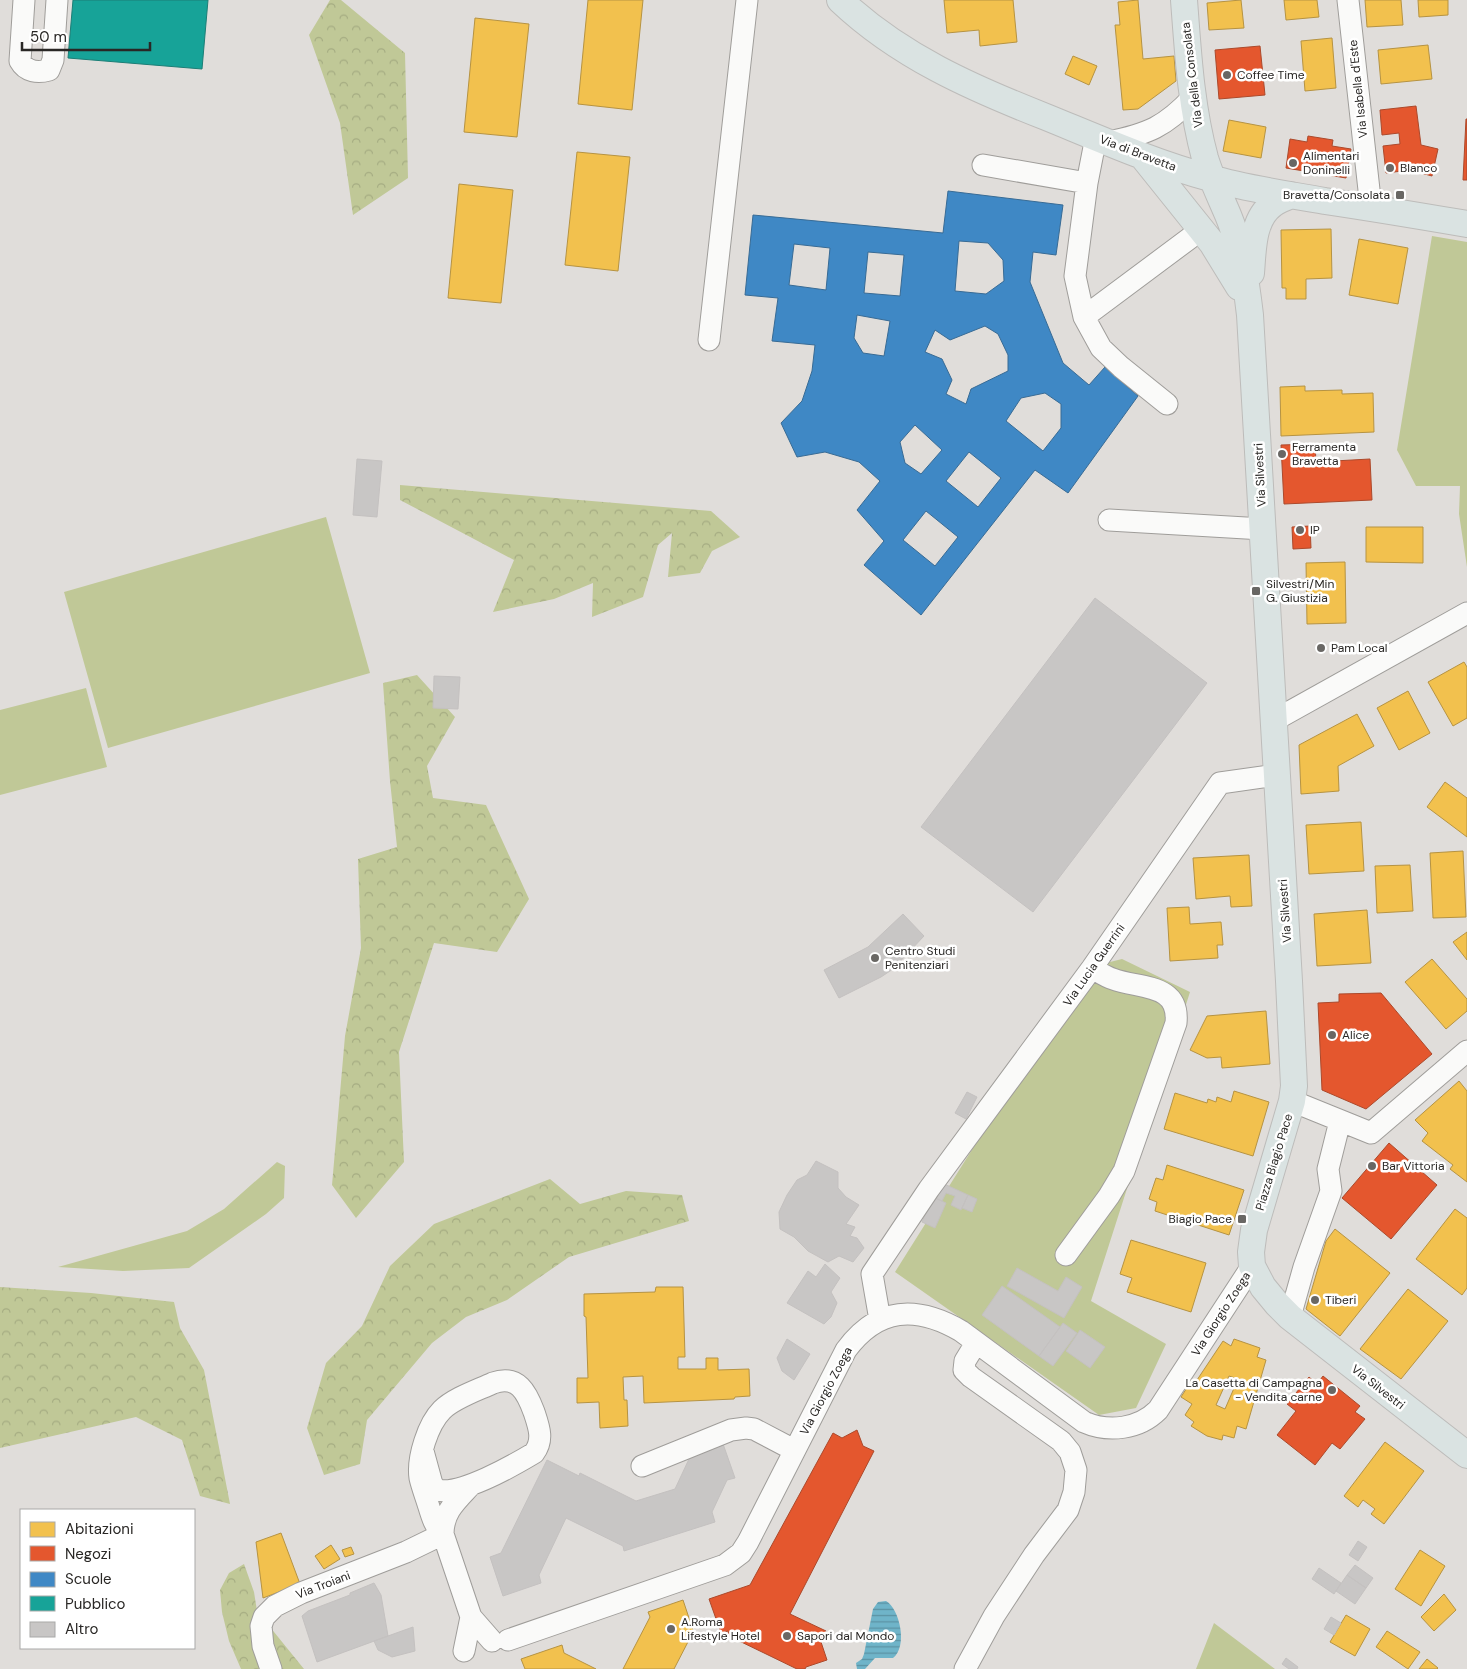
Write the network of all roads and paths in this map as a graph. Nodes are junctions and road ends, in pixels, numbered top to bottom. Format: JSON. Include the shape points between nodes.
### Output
{"nodes":[{"id":1,"x":24,"y":0,"type":"edge"},
{"id":2,"x":57,"y":0,"type":"edge"},
{"id":3,"x":746,"y":0,"type":"edge"},
{"id":4,"x":840,"y":0,"type":"edge"},
{"id":5,"x":1184,"y":0,"type":"edge"},
{"id":6,"x":1348,"y":0,"type":"edge"},
{"id":7,"x":1193,"y":97,"type":"junction"},
{"id":8,"x":1102,"y":139,"type":"junction"},
{"id":9,"x":1143,"y":157,"type":"junction"},
{"id":10,"x":983,"y":165,"type":"dead end"},
{"id":11,"x":1211,"y":179,"type":"junction"},
{"id":12,"x":1087,"y":183,"type":"junction"},
{"id":13,"x":1290,"y":195,"type":"junction"},
{"id":14,"x":1371,"y":208,"type":"junction"},
{"id":15,"x":1467,"y":224,"type":"edge"},
{"id":16,"x":1190,"y":238,"type":"dead end"},
{"id":17,"x":1249,"y":303,"type":"junction"},
{"id":18,"x":1084,"y":317,"type":"junction"},
{"id":19,"x":709,"y":340,"type":"dead end"},
{"id":20,"x":1167,"y":404,"type":"dead end"},
{"id":21,"x":1110,"y":520,"type":"dead end"},
{"id":22,"x":1263,"y":530,"type":"junction"},
{"id":23,"x":1467,"y":613,"type":"edge"},
{"id":24,"x":1273,"y":721,"type":"junction"},
{"id":25,"x":1276,"y":775,"type":"junction"},
{"id":26,"x":1092,"y":968,"type":"junction"},
{"id":27,"x":1467,"y":1051,"type":"edge"},
{"id":28,"x":1292,"y":1101,"type":"junction"},
{"id":29,"x":1340,"y":1121,"type":"junction"},
{"id":30,"x":1066,"y":1255,"type":"dead end"},
{"id":31,"x":1252,"y":1266,"type":"junction"},
{"id":32,"x":1290,"y":1317,"type":"junction"},
{"id":33,"x":880,"y":1320,"type":"junction"},
{"id":34,"x":976,"y":1343,"type":"junction"},
{"id":35,"x":794,"y":1450,"type":"junction"},
{"id":36,"x":424,"y":1451,"type":"junction"},
{"id":37,"x":1467,"y":1455,"type":"edge"},
{"id":38,"x":642,"y":1466,"type":"dead end"},
{"id":39,"x":470,"y":1486,"type":"junction"},
{"id":40,"x":443,"y":1534,"type":"junction"},
{"id":41,"x":472,"y":1617,"type":"junction"},
{"id":42,"x":464,"y":1651,"type":"dead end"},
{"id":43,"x":271,"y":1669,"type":"edge"},
{"id":44,"x":964,"y":1669,"type":"edge"}],
"edges":[{"from":1,"to":2,"type":"street","via":[[20,61],[30,71],[43,72],[50,70],[53,60]]},
{"from":3,"to":19,"type":"street"},
{"from":4,"to":8,"type":"main road","name":"Via di Bravetta","via":[[894,44],[939,70],[1006,102]]},
{"from":5,"to":7,"type":"main road","name":"Via della Consolata"},
{"from":6,"to":14,"type":"street","name":"Via Isabella d'Este"},
{"from":7,"to":8,"type":"street","via":[[1171,119],[1148,132]]},
{"from":7,"to":11,"type":"main road","name":"Via della Consolata"},
{"from":8,"to":9,"type":"main road","name":"Via di Bravetta"},
{"from":8,"to":12,"type":"street"},
{"from":9,"to":11,"type":"main road","name":"Via di Bravetta"},
{"from":9,"to":17,"type":"main road","name":"Via Silvestri","via":[[1212,243]]},
{"from":10,"to":12,"type":"street"},
{"from":11,"to":13,"type":"main road","name":"Via di Bravetta"},
{"from":11,"to":17,"type":"main road","name":"Via Silvestri","via":[[1229,216],[1244,270]]},
{"from":12,"to":18,"type":"street","via":[[1075,276]]},
{"from":13,"to":14,"type":"main road","name":"Via di Bravetta"},
{"from":13,"to":17,"type":"main road","name":"Via Silvestri","via":[[1273,204],[1258,224]]},
{"from":14,"to":15,"type":"main road","name":"Via di Bravetta"},
{"from":16,"to":18,"type":"street"},
{"from":17,"to":22,"type":"main road","name":"Via Silvestri"},
{"from":18,"to":20,"type":"street","via":[[1101,348]]},
{"from":21,"to":22,"type":"street"},
{"from":22,"to":24,"type":"main road","name":"Via Silvestri"},
{"from":23,"to":24,"type":"street"},
{"from":24,"to":25,"type":"main road","name":"Via Silvestri"},
{"from":25,"to":26,"type":"street","name":"Via Lucia Guerrini","via":[[1220,783]]},
{"from":25,"to":28,"type":"main road","name":"Via Silvestri","via":[[1290,990]]},
{"from":26,"to":30,"type":"street","via":[[1113,979],[1163,992],[1175,1005],[1177,1014],[1124,1171]]},
{"from":26,"to":33,"type":"street","name":"Via Lucia Guerrini","via":[[929,1189],[872,1274]]},
{"from":27,"to":29,"type":"street","name":"Piazza Biagio Pace","via":[[1371,1133]]},
{"from":28,"to":29,"type":"street","name":"Piazza Biagio Pace"},
{"from":28,"to":31,"type":"main road","name":"Piazza Biagio Pace","via":[[1254,1230]]},
{"from":29,"to":32,"type":"street","via":[[1328,1169],[1331,1191]]},
{"from":31,"to":32,"type":"main road","name":"Piazza Biagio Pace","via":[[1263,1287]]},
{"from":31,"to":34,"type":"street","name":"Via Giorgio Zoega","via":[[1158,1410],[1140,1423],[1100,1428],[1084,1422]]},
{"from":32,"to":37,"type":"main road","name":"Via Silvestri"},
{"from":33,"to":34,"type":"street","name":"Via Giorgio Zoega","via":[[904,1314],[934,1318],[961,1331]]},
{"from":33,"to":35,"type":"street","name":"Via Giorgio Zoega","via":[[864,1329],[846,1350]]},
{"from":34,"to":44,"type":"street","via":[[965,1361],[964,1370],[1061,1442],[1072,1457],[1076,1477],[1068,1510],[1024,1570]]},
{"from":35,"to":38,"type":"street","via":[[746,1428],[731,1430]]},
{"from":35,"to":41,"type":"street","name":"Via Giorgio Zoega","via":[[748,1542],[725,1565],[500,1641]]},
{"from":36,"to":39,"type":"street","via":[[432,1484],[438,1490]]},
{"from":36,"to":39,"type":"street","via":[[429,1428],[449,1404],[498,1381],[520,1387],[529,1399],[540,1429],[539,1445],[529,1456]]},
{"from":36,"to":40,"type":"street","via":[[421,1480],[433,1519]]},
{"from":39,"to":40,"type":"street","via":[[450,1508],[443,1523]]},
{"from":40,"to":41,"type":"street"},
{"from":40,"to":43,"type":"street","name":"Via Troiani","via":[[274,1606],[261,1626]]},
{"from":41,"to":42,"type":"street"}]}
